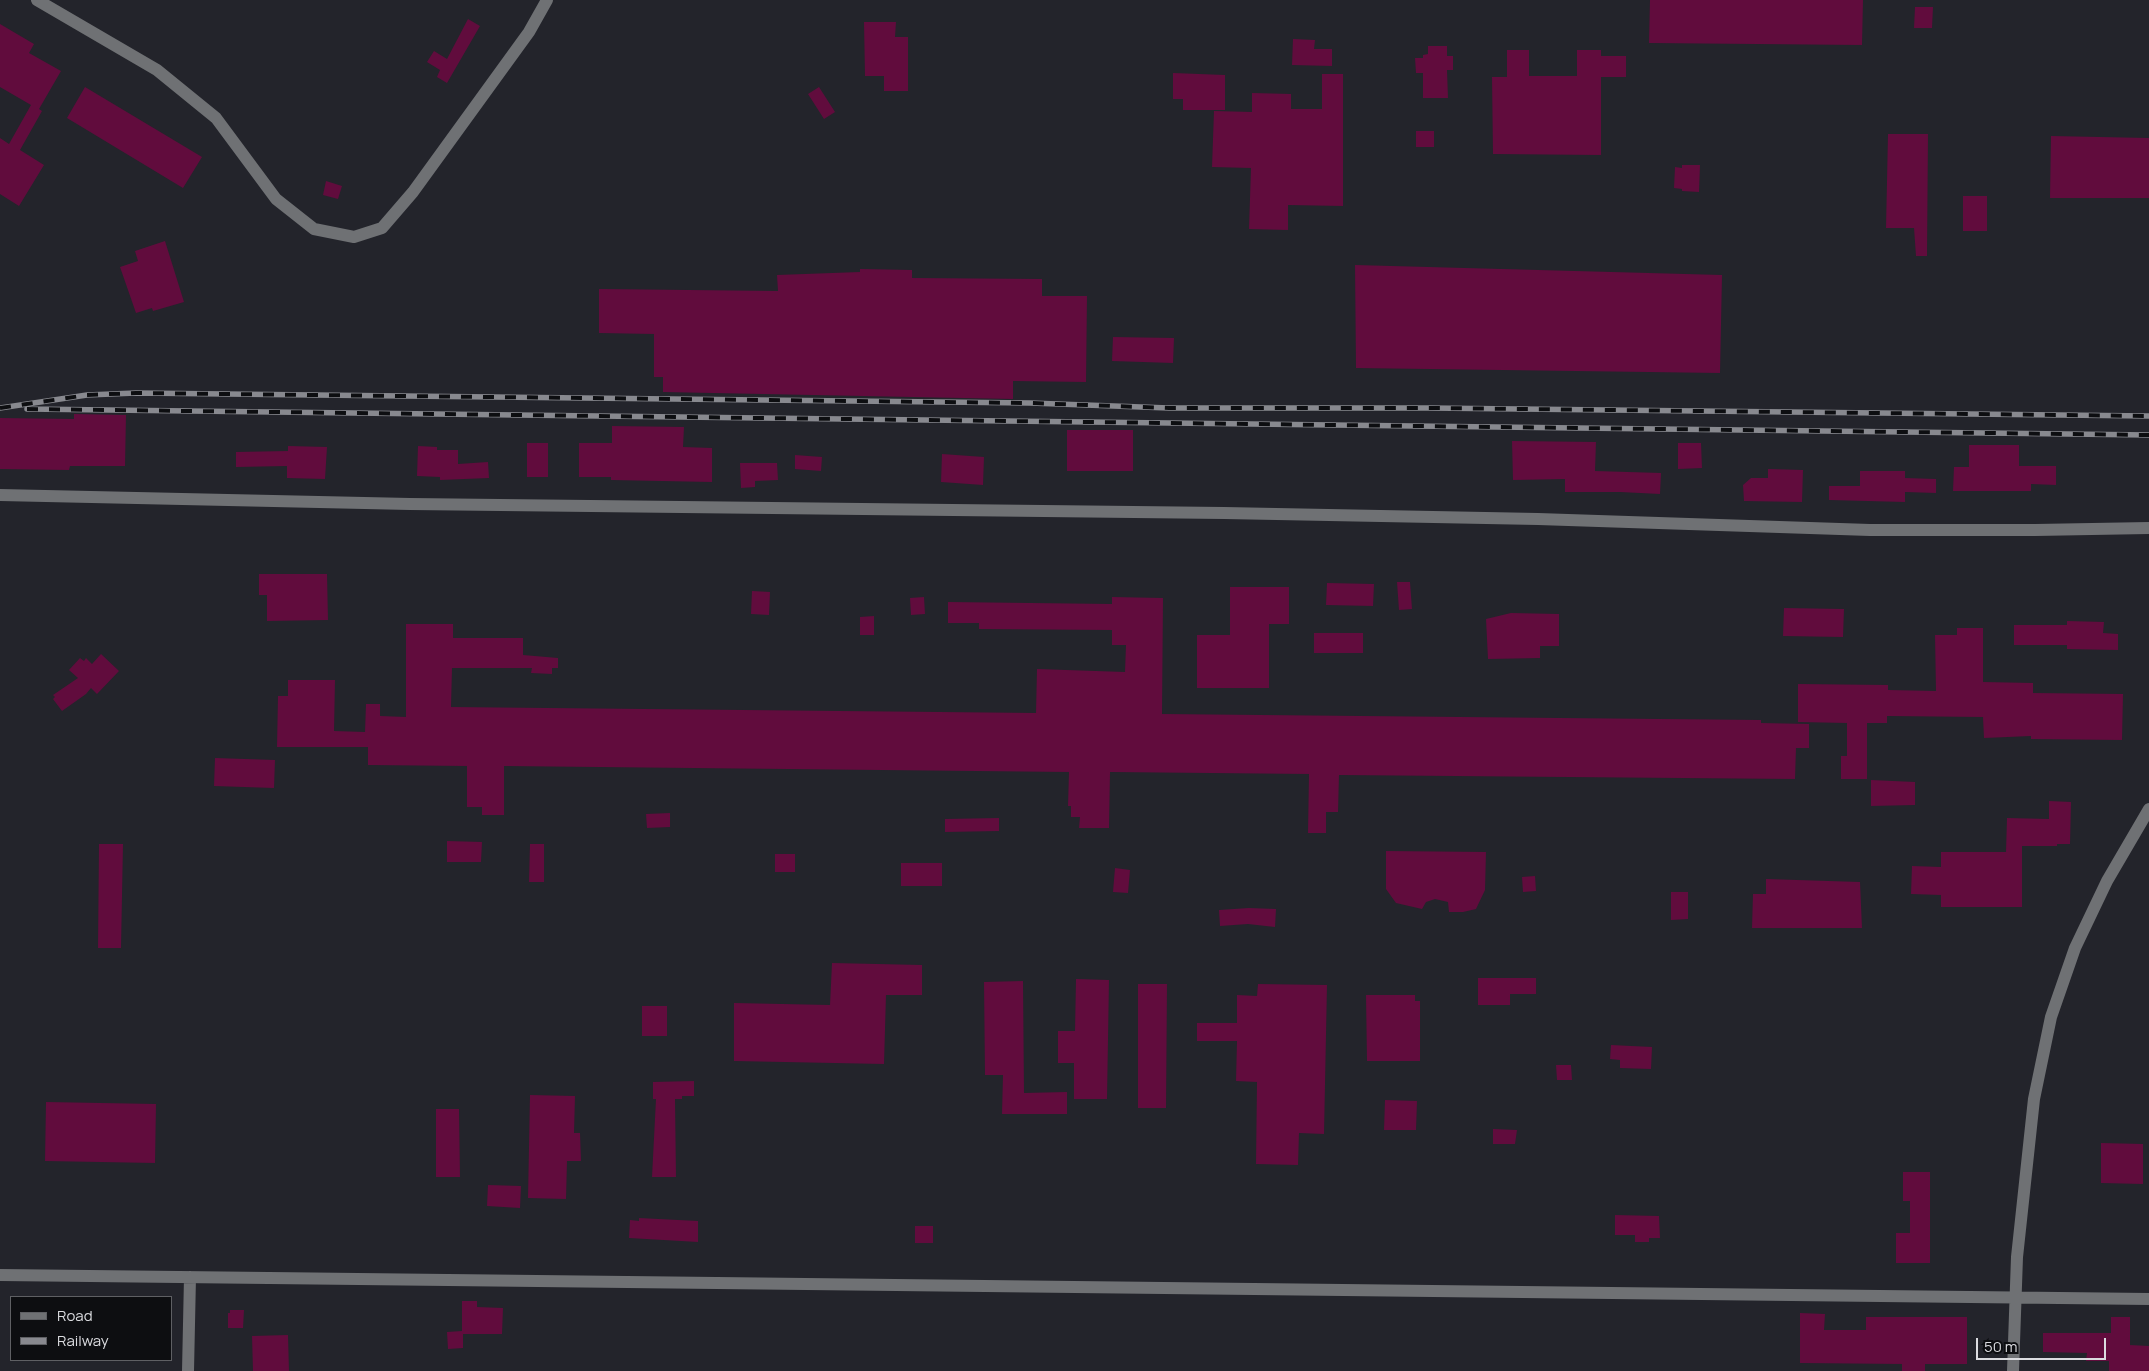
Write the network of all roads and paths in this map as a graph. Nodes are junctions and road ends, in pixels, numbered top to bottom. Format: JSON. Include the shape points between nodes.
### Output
{"nodes":[{"id":1,"x":37,"y":0,"type":"edge"},
{"id":2,"x":547,"y":0,"type":"edge"},
{"id":3,"x":0,"y":495,"type":"edge"},
{"id":4,"x":2149,"y":528,"type":"edge"},
{"id":5,"x":2149,"y":809,"type":"edge"},
{"id":6,"x":0,"y":1275,"type":"edge"},
{"id":7,"x":190,"y":1277,"type":"junction"},
{"id":8,"x":2014,"y":1296,"type":"junction"},
{"id":9,"x":2149,"y":1299,"type":"edge"},
{"id":10,"x":188,"y":1371,"type":"edge"},
{"id":11,"x":2013,"y":1371,"type":"edge"}],
"edges":[{"from":1,"to":2,"type":"lane","via":[[157,70],[209,112],[276,199],[314,228],[354,237],[382,228],[412,192],[529,32]]},
{"from":3,"to":4,"type":"lane","via":[[410,504],[1342,515],[1870,530]]},
{"from":5,"to":8,"type":"lane","via":[[2107,881],[2075,948],[2051,1016],[2034,1099]]},
{"from":6,"to":7,"type":"lane"},
{"from":7,"to":8,"type":"lane"},
{"from":7,"to":10,"type":"lane"},
{"from":8,"to":9,"type":"lane"},
{"from":8,"to":11,"type":"lane"}]}
